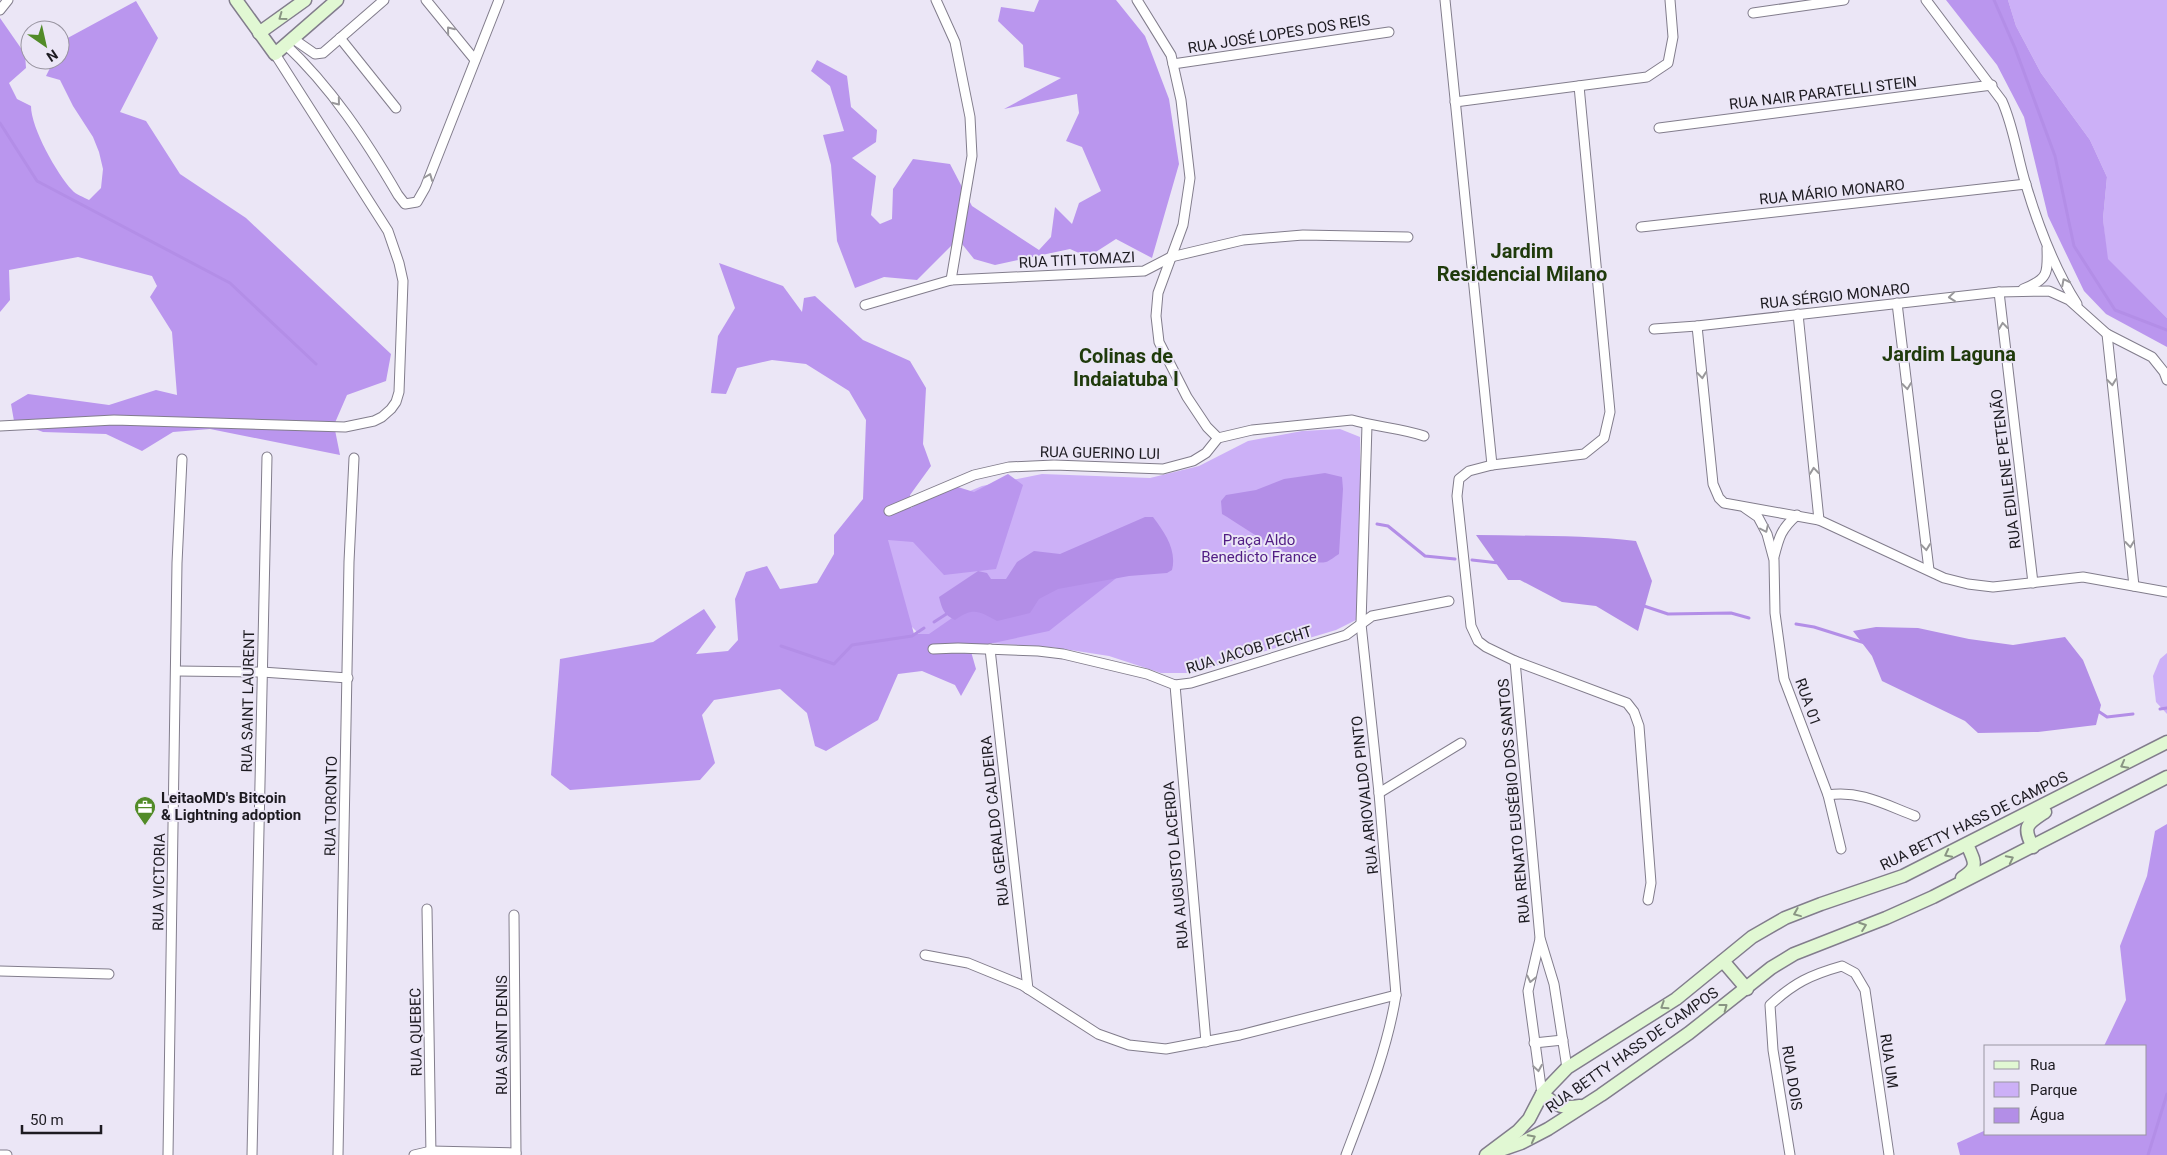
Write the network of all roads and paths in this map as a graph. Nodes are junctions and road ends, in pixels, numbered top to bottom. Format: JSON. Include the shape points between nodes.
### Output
{"nodes":[{"id":1,"x":8,"y":0,"type":"edge"},
{"id":2,"x":236,"y":0,"type":"edge"},
{"id":3,"x":337,"y":0,"type":"edge"},
{"id":4,"x":384,"y":0,"type":"edge"},
{"id":5,"x":426,"y":0,"type":"edge"},
{"id":6,"x":499,"y":0,"type":"edge"},
{"id":7,"x":936,"y":0,"type":"edge"},
{"id":8,"x":1137,"y":0,"type":"edge"},
{"id":9,"x":1445,"y":0,"type":"edge"},
{"id":10,"x":1670,"y":0,"type":"edge"},
{"id":11,"x":1844,"y":0,"type":"edge"},
{"id":12,"x":1926,"y":0,"type":"edge"},
{"id":13,"x":303,"y":1,"type":"edge"},
{"id":14,"x":0,"y":10,"type":"edge"},
{"id":15,"x":1753,"y":13,"type":"dead end"},
{"id":16,"x":318,"y":16,"type":"junction"},
{"id":17,"x":1389,"y":32,"type":"dead end"},
{"id":18,"x":260,"y":33,"type":"junction"},
{"id":19,"x":340,"y":38,"type":"junction"},
{"id":20,"x":288,"y":41,"type":"junction"},
{"id":21,"x":274,"y":54,"type":"junction"},
{"id":22,"x":475,"y":60,"type":"junction"},
{"id":23,"x":1173,"y":64,"type":"junction"},
{"id":24,"x":1992,"y":85,"type":"junction"},
{"id":25,"x":1579,"y":86,"type":"junction"},
{"id":26,"x":1455,"y":102,"type":"junction"},
{"id":27,"x":396,"y":108,"type":"dead end"},
{"id":28,"x":1659,"y":128,"type":"dead end"},
{"id":29,"x":2026,"y":184,"type":"junction"},
{"id":30,"x":1641,"y":227,"type":"dead end"},
{"id":31,"x":1408,"y":237,"type":"dead end"},
{"id":32,"x":2047,"y":245,"type":"junction"},
{"id":33,"x":1171,"y":257,"type":"junction"},
{"id":34,"x":951,"y":280,"type":"junction"},
{"id":35,"x":2018,"y":290,"type":"junction"},
{"id":36,"x":1999,"y":292,"type":"junction"},
{"id":37,"x":1897,"y":303,"type":"junction"},
{"id":38,"x":866,"y":305,"type":"dead end"},
{"id":39,"x":1798,"y":314,"type":"junction"},
{"id":40,"x":2086,"y":316,"type":"junction"},
{"id":41,"x":1698,"y":326,"type":"junction"},
{"id":42,"x":1654,"y":329,"type":"dead end"},
{"id":43,"x":2107,"y":334,"type":"junction"},
{"id":44,"x":2167,"y":380,"type":"edge"},
{"id":45,"x":1368,"y":425,"type":"junction"},
{"id":46,"x":0,"y":426,"type":"edge"},
{"id":47,"x":1424,"y":436,"type":"dead end"},
{"id":48,"x":1218,"y":438,"type":"junction"},
{"id":49,"x":267,"y":457,"type":"dead end"},
{"id":50,"x":354,"y":458,"type":"dead end"},
{"id":51,"x":182,"y":459,"type":"dead end"},
{"id":52,"x":1492,"y":465,"type":"junction"},
{"id":53,"x":1743,"y":506,"type":"junction"},
{"id":54,"x":889,"y":511,"type":"dead end"},
{"id":55,"x":1797,"y":515,"type":"junction"},
{"id":56,"x":1819,"y":520,"type":"junction"},
{"id":57,"x":1774,"y":560,"type":"junction"},
{"id":58,"x":1929,"y":570,"type":"junction"},
{"id":59,"x":2033,"y":583,"type":"junction"},
{"id":60,"x":2134,"y":586,"type":"junction"},
{"id":61,"x":2167,"y":592,"type":"edge"},
{"id":62,"x":1449,"y":601,"type":"dead end"},
{"id":63,"x":1361,"y":624,"type":"junction"},
{"id":64,"x":933,"y":649,"type":"dead end"},
{"id":65,"x":990,"y":649,"type":"junction"},
{"id":66,"x":1515,"y":661,"type":"junction"},
{"id":67,"x":177,"y":672,"type":"junction"},
{"id":68,"x":262,"y":672,"type":"junction"},
{"id":69,"x":348,"y":678,"type":"junction"},
{"id":70,"x":1174,"y":685,"type":"junction"},
{"id":71,"x":2167,"y":742,"type":"edge"},
{"id":72,"x":1461,"y":743,"type":"dead end"},
{"id":73,"x":2167,"y":776,"type":"edge"},
{"id":74,"x":2089,"y":783,"type":"junction"},
{"id":75,"x":1379,"y":793,"type":"junction"},
{"id":76,"x":1828,"y":795,"type":"junction"},
{"id":77,"x":1915,"y":816,"type":"dead end"},
{"id":78,"x":1967,"y":844,"type":"junction"},
{"id":79,"x":2032,"y":847,"type":"junction"},
{"id":80,"x":1841,"y":849,"type":"dead end"},
{"id":81,"x":1933,"y":897,"type":"junction"},
{"id":82,"x":1648,"y":900,"type":"dead end"},
{"id":83,"x":428,"y":909,"type":"dead end"},
{"id":84,"x":514,"y":915,"type":"dead end"},
{"id":85,"x":1540,"y":938,"type":"junction"},
{"id":86,"x":925,"y":955,"type":"dead end"},
{"id":87,"x":1723,"y":961,"type":"junction"},
{"id":88,"x":0,"y":971,"type":"edge"},
{"id":89,"x":110,"y":974,"type":"dead end"},
{"id":90,"x":1028,"y":989,"type":"junction"},
{"id":91,"x":1746,"y":989,"type":"junction"},
{"id":92,"x":1396,"y":995,"type":"junction"},
{"id":93,"x":1770,"y":1005,"type":"joint"},
{"id":94,"x":1563,"y":1040,"type":"junction"},
{"id":95,"x":1206,"y":1042,"type":"junction"},
{"id":96,"x":1534,"y":1043,"type":"junction"},
{"id":97,"x":1567,"y":1068,"type":"junction"},
{"id":98,"x":1542,"y":1094,"type":"junction"},
{"id":99,"x":1586,"y":1105,"type":"junction"},
{"id":100,"x":431,"y":1153,"type":"edge"},
{"id":101,"x":516,"y":1154,"type":"edge"},
{"id":102,"x":0,"y":1155,"type":"edge"},
{"id":103,"x":7,"y":1155,"type":"edge"},
{"id":104,"x":168,"y":1155,"type":"edge"},
{"id":105,"x":252,"y":1155,"type":"edge"},
{"id":106,"x":338,"y":1155,"type":"edge"},
{"id":107,"x":414,"y":1155,"type":"edge"},
{"id":108,"x":1346,"y":1155,"type":"edge"},
{"id":109,"x":1486,"y":1155,"type":"edge"},
{"id":110,"x":1790,"y":1155,"type":"edge"},
{"id":111,"x":1889,"y":1155,"type":"edge"}],
"edges":[{"from":1,"to":14,"type":"street"},
{"from":2,"to":18,"type":"street"},
{"from":3,"to":16,"type":"street"},
{"from":4,"to":19,"type":"street"},
{"from":22,"to":5,"type":"street","one_way":true},
{"from":6,"to":22,"type":"street"},
{"from":7,"to":34,"type":"street","via":[[955,42],[970,117],[972,146]]},
{"from":8,"to":23,"type":"street","via":[[1171,55]]},
{"from":9,"to":26,"type":"street"},
{"from":10,"to":25,"type":"street","via":[[1674,37],[1668,63],[1647,77]]},
{"from":11,"to":15,"type":"street"},
{"from":12,"to":24,"type":"street"},
{"from":13,"to":16,"type":"street"},
{"from":13,"to":18,"type":"street","one_way":true},
{"from":16,"to":20,"type":"street"},
{"from":17,"to":23,"type":"street","name":"RUA JOSÉ LOPES DOS REIS"},
{"from":18,"to":21,"type":"street"},
{"from":19,"to":20,"type":"street","via":[[323,53],[315,54]]},
{"from":19,"to":27,"type":"street"},
{"from":20,"to":21,"type":"street"},
{"from":20,"to":22,"type":"street","one_way":true,"via":[[347,114],[405,204],[417,202],[425,188]]},
{"from":21,"to":46,"type":"street","via":[[380,217],[394,247],[403,281],[399,392],[391,409],[374,421],[345,428],[114,420]]},
{"from":23,"to":33,"type":"street","via":[[1181,100],[1190,178],[1183,225]]},
{"from":24,"to":28,"type":"street","name":"RUA NAIR PARATELLI STEIN"},
{"from":24,"to":29,"type":"street","via":[[2011,119]]},
{"from":25,"to":26,"type":"street"},
{"from":25,"to":52,"type":"street","via":[[1610,412],[1604,438],[1584,454]]},
{"from":26,"to":52,"type":"street"},
{"from":29,"to":30,"type":"street","name":"RUA MÁRIO MONARO"},
{"from":29,"to":32,"type":"street"},
{"from":31,"to":33,"type":"street","name":"RUA TITI TOMAZI","via":[[1303,235],[1243,240]]},
{"from":32,"to":35,"type":"street","via":[[2045,277]]},
{"from":40,"to":32,"type":"street","one_way":true,"via":[[2073,298]]},
{"from":33,"to":34,"type":"street","name":"RUA TITI TOMAZI","via":[[1144,271]]},
{"from":33,"to":48,"type":"street","via":[[1158,293],[1159,342],[1187,397]]},
{"from":34,"to":38,"type":"street","name":"RUA TITI TOMAZI"},
{"from":35,"to":36,"type":"street","name":"RUA SÉRGIO MONARO"},
{"from":35,"to":40,"type":"street","via":[[2060,294]]},
{"from":36,"to":37,"type":"street","name":"RUA SÉRGIO MONARO","one_way":true},
{"from":59,"to":36,"type":"street","name":"RUA EDILENE PETENÃO","one_way":true},
{"from":37,"to":39,"type":"street","name":"RUA SÉRGIO MONARO"},
{"from":37,"to":58,"type":"street","one_way":true},
{"from":39,"to":41,"type":"street","name":"RUA SÉRGIO MONARO"},
{"from":56,"to":39,"type":"street","one_way":true},
{"from":40,"to":43,"type":"street"},
{"from":41,"to":42,"type":"street","name":"RUA SÉRGIO MONARO"},
{"from":41,"to":53,"type":"street","one_way":true,"via":[[1713,484],[1719,498],[1727,504]]},
{"from":43,"to":44,"type":"street","via":[[2152,357]]},
{"from":43,"to":60,"type":"street","one_way":true},
{"from":45,"to":47,"type":"street"},
{"from":45,"to":48,"type":"street","via":[[1352,420],[1299,424]]},
{"from":45,"to":63,"type":"street","name":"RUA ARIOVALDO PINTO"},
{"from":48,"to":54,"type":"street","name":"RUA GUERINO LUI","via":[[1193,461],[1163,469],[1054,465],[1009,467],[974,476]]},
{"from":49,"to":68,"type":"street","name":"RUA SAINT LAURENT"},
{"from":50,"to":69,"type":"street","name":"RUA TORONTO"},
{"from":51,"to":67,"type":"street","name":"RUA VICTORIA","via":[[177,563]]},
{"from":52,"to":66,"type":"street","via":[[1463,474],[1457,488],[1471,626],[1478,641]]},
{"from":53,"to":55,"type":"street"},
{"from":53,"to":57,"type":"street","name":"RUA 01","one_way":true,"via":[[1764,525]]},
{"from":55,"to":56,"type":"street"},
{"from":55,"to":57,"type":"street","name":"RUA 01","via":[[1780,533]]},
{"from":56,"to":58,"type":"street"},
{"from":57,"to":76,"type":"street","name":"RUA 01","via":[[1775,613],[1784,679]]},
{"from":58,"to":59,"type":"street","via":[[1968,584],[1993,587]]},
{"from":59,"to":60,"type":"street","via":[[2083,577]]},
{"from":60,"to":61,"type":"street"},
{"from":62,"to":63,"type":"street","name":"RUA JACOB PECHT","via":[[1372,616]]},
{"from":63,"to":70,"type":"street","name":"RUA JACOB PECHT","via":[[1346,635],[1191,683]]},
{"from":63,"to":75,"type":"street","name":"RUA ARIOVALDO PINTO"},
{"from":64,"to":65,"type":"street","name":"RUA JACOB PECHT"},
{"from":65,"to":70,"type":"street","name":"RUA JACOB PECHT","via":[[1064,654],[1147,674]]},
{"from":65,"to":90,"type":"street","name":"RUA GERALDO CALDEIRA"},
{"from":66,"to":82,"type":"street","via":[[1627,703],[1634,712],[1639,726],[1651,883]]},
{"from":66,"to":85,"type":"street","name":"RUA RENATO EUSÉBIO DOS SANTOS"},
{"from":67,"to":68,"type":"street"},
{"from":67,"to":104,"type":"street","name":"RUA VICTORIA"},
{"from":68,"to":69,"type":"street"},
{"from":68,"to":105,"type":"street","name":"RUA SAINT LAURENT"},
{"from":69,"to":106,"type":"street","name":"RUA TORONTO"},
{"from":70,"to":95,"type":"street","name":"RUA AUGUSTO LACERDA"},
{"from":71,"to":74,"type":"street","name":"RUA BETTY HASS DE CAMPOS","one_way":true},
{"from":72,"to":75,"type":"street"},
{"from":73,"to":79,"type":"street","name":"RUA BETTY HASS DE CAMPOS"},
{"from":74,"to":78,"type":"street","name":"RUA BETTY HASS DE CAMPOS"},
{"from":74,"to":79,"type":"street","via":[[2029,823],[2026,829]]},
{"from":75,"to":92,"type":"street","name":"RUA ARIOVALDO PINTO"},
{"from":76,"to":77,"type":"street","via":[[1862,795]]},
{"from":76,"to":80,"type":"street","name":"RUA 01"},
{"from":78,"to":81,"type":"street","via":[[1974,861],[1973,870]]},
{"from":78,"to":87,"type":"street","name":"RUA BETTY HASS DE CAMPOS","one_way":true,"via":[[1903,876],[1785,918],[1752,937]]},
{"from":81,"to":79,"type":"street","name":"RUA BETTY HASS DE CAMPOS","one_way":true},
{"from":91,"to":81,"type":"street","name":"RUA BETTY HASS DE CAMPOS","one_way":true,"via":[[1794,954]]},
{"from":83,"to":100,"type":"street","name":"RUA QUEBEC"},
{"from":84,"to":101,"type":"street","name":"RUA SAINT DENIS"},
{"from":85,"to":94,"type":"street","name":"RUA RENATO EUSÉBIO DOS SANTOS","via":[[1554,984]]},
{"from":85,"to":96,"type":"street","name":"RUA RENATO EUSÉBIO DOS SANTOS","one_way":true,"via":[[1528,991]]},
{"from":86,"to":90,"type":"street","via":[[968,963]]},
{"from":87,"to":91,"type":"street"},
{"from":87,"to":97,"type":"street","name":"RUA BETTY HASS DE CAMPOS","one_way":true,"via":[[1676,999]]},
{"from":88,"to":89,"type":"street"},
{"from":90,"to":95,"type":"street","via":[[1098,1034],[1129,1045],[1166,1049]]},
{"from":99,"to":91,"type":"street","name":"RUA BETTY HASS DE CAMPOS","one_way":true},
{"from":92,"to":95,"type":"street"},
{"from":92,"to":108,"type":"street","name":"RUA ARIOVALDO PINTO","via":[[1392,1025],[1379,1068]]},
{"from":93,"to":110,"type":"street","name":"RUA DOIS","via":[[1773,1050]]},
{"from":93,"to":111,"type":"street","name":"RUA UM","via":[[1789,987],[1817,973],[1842,966],[1855,973],[1865,990]]},
{"from":94,"to":96,"type":"street"},
{"from":94,"to":97,"type":"street","name":"RUA RENATO EUSÉBIO DOS SANTOS"},
{"from":96,"to":98,"type":"street","name":"RUA RENATO EUSÉBIO DOS SANTOS","one_way":true},
{"from":97,"to":98,"type":"street","name":"RUA BETTY HASS DE CAMPOS"},
{"from":98,"to":99,"type":"street","via":[[1565,1108]]},
{"from":98,"to":109,"type":"street","name":"RUA BETTY HASS DE CAMPOS","via":[[1518,1131]]},
{"from":109,"to":99,"type":"street","name":"RUA BETTY HASS DE CAMPOS","one_way":true,"via":[[1521,1143]]},
{"from":100,"to":101,"type":"street"},
{"from":100,"to":107,"type":"street"},
{"from":102,"to":103,"type":"street"}]}
